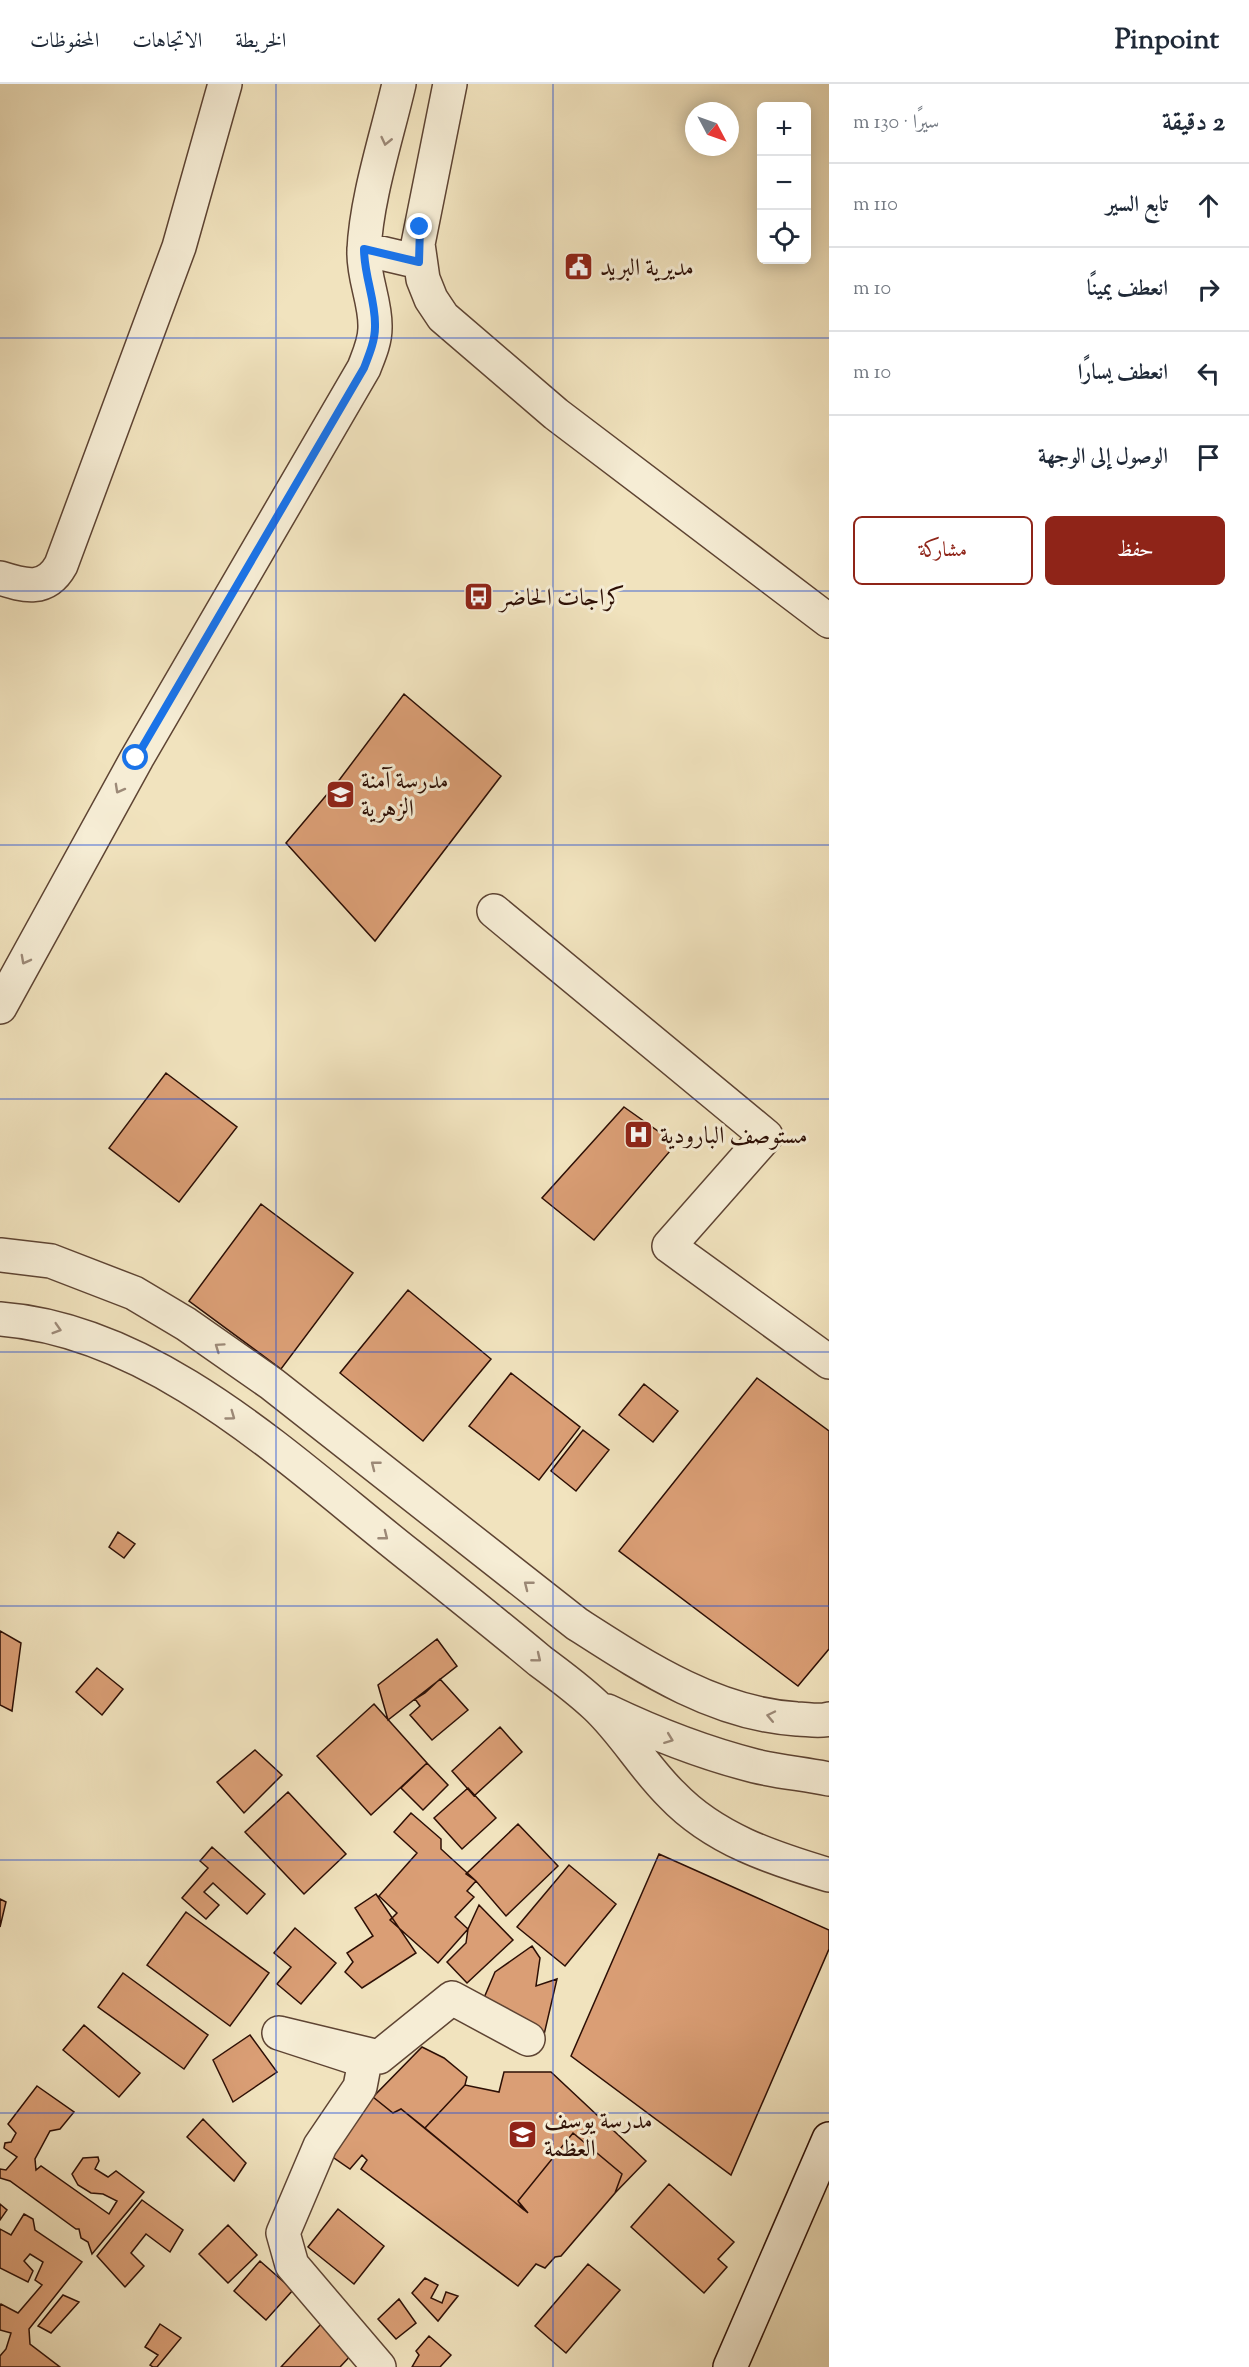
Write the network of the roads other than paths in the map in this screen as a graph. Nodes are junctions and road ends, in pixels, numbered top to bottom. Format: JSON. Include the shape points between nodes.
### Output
{"nodes":[{"id":1,"x":225,"y":84,"type":"edge"},
{"id":2,"x":399,"y":84,"type":"edge"},
{"id":3,"x":450,"y":84,"type":"edge"},
{"id":4,"x":364,"y":249,"type":"junction"},
{"id":5,"x":419,"y":262,"type":"junction"},
{"id":6,"x":0,"y":578,"type":"edge"},
{"id":7,"x":829,"y":621,"type":"edge"},
{"id":8,"x":494,"y":911,"type":"dead end"},
{"id":9,"x":0,"y":1007,"type":"edge"},
{"id":10,"x":0,"y":1255,"type":"edge"},
{"id":11,"x":0,"y":1319,"type":"edge"},
{"id":12,"x":829,"y":1362,"type":"edge"},
{"id":13,"x":597,"y":1707,"type":"junction"},
{"id":14,"x":829,"y":1719,"type":"edge"},
{"id":15,"x":829,"y":1779,"type":"edge"},
{"id":16,"x":829,"y":1875,"type":"edge"},
{"id":17,"x":528,"y":2039,"type":"dead end"},
{"id":18,"x":829,"y":2139,"type":"edge"},
{"id":19,"x":379,"y":2367,"type":"edge"},
{"id":20,"x":730,"y":2367,"type":"edge"}],
"edges":[{"from":1,"to":6,"type":"street","via":[[179,247],[61,565],[55,575],[38,585]]},
{"from":2,"to":4,"type":"street","one_way":true},
{"from":3,"to":5,"type":"street","via":[[420,227]]},
{"from":4,"to":5,"type":"street"},
{"from":4,"to":9,"type":"street","one_way":true,"via":[[364,270],[375,311],[375,329],[364,368],[136,758]]},
{"from":5,"to":7,"type":"street","via":[[431,299],[459,332],[556,414]]},
{"from":8,"to":12,"type":"street","via":[[766,1136],[669,1246]]},
{"from":14,"to":10,"type":"street","one_way":true,"via":[[777,1718],[726,1705],[630,1659],[577,1624],[272,1384],[186,1324],[134,1293],[51,1261]]},
{"from":11,"to":13,"type":"street","one_way":true,"via":[[31,1321],[74,1334],[157,1369],[196,1392],[260,1438]]},
{"from":13,"to":15,"type":"street","one_way":true,"via":[[702,1751],[758,1767]]},
{"from":13,"to":16,"type":"street","via":[[672,1796],[704,1822],[740,1844]]},
{"from":17,"to":19,"type":"street","via":[[452,1998],[379,2056],[279,2033],[365,2061],[360,2087],[320,2146],[283,2234],[292,2265]]},
{"from":18,"to":20,"type":"street"}]}
